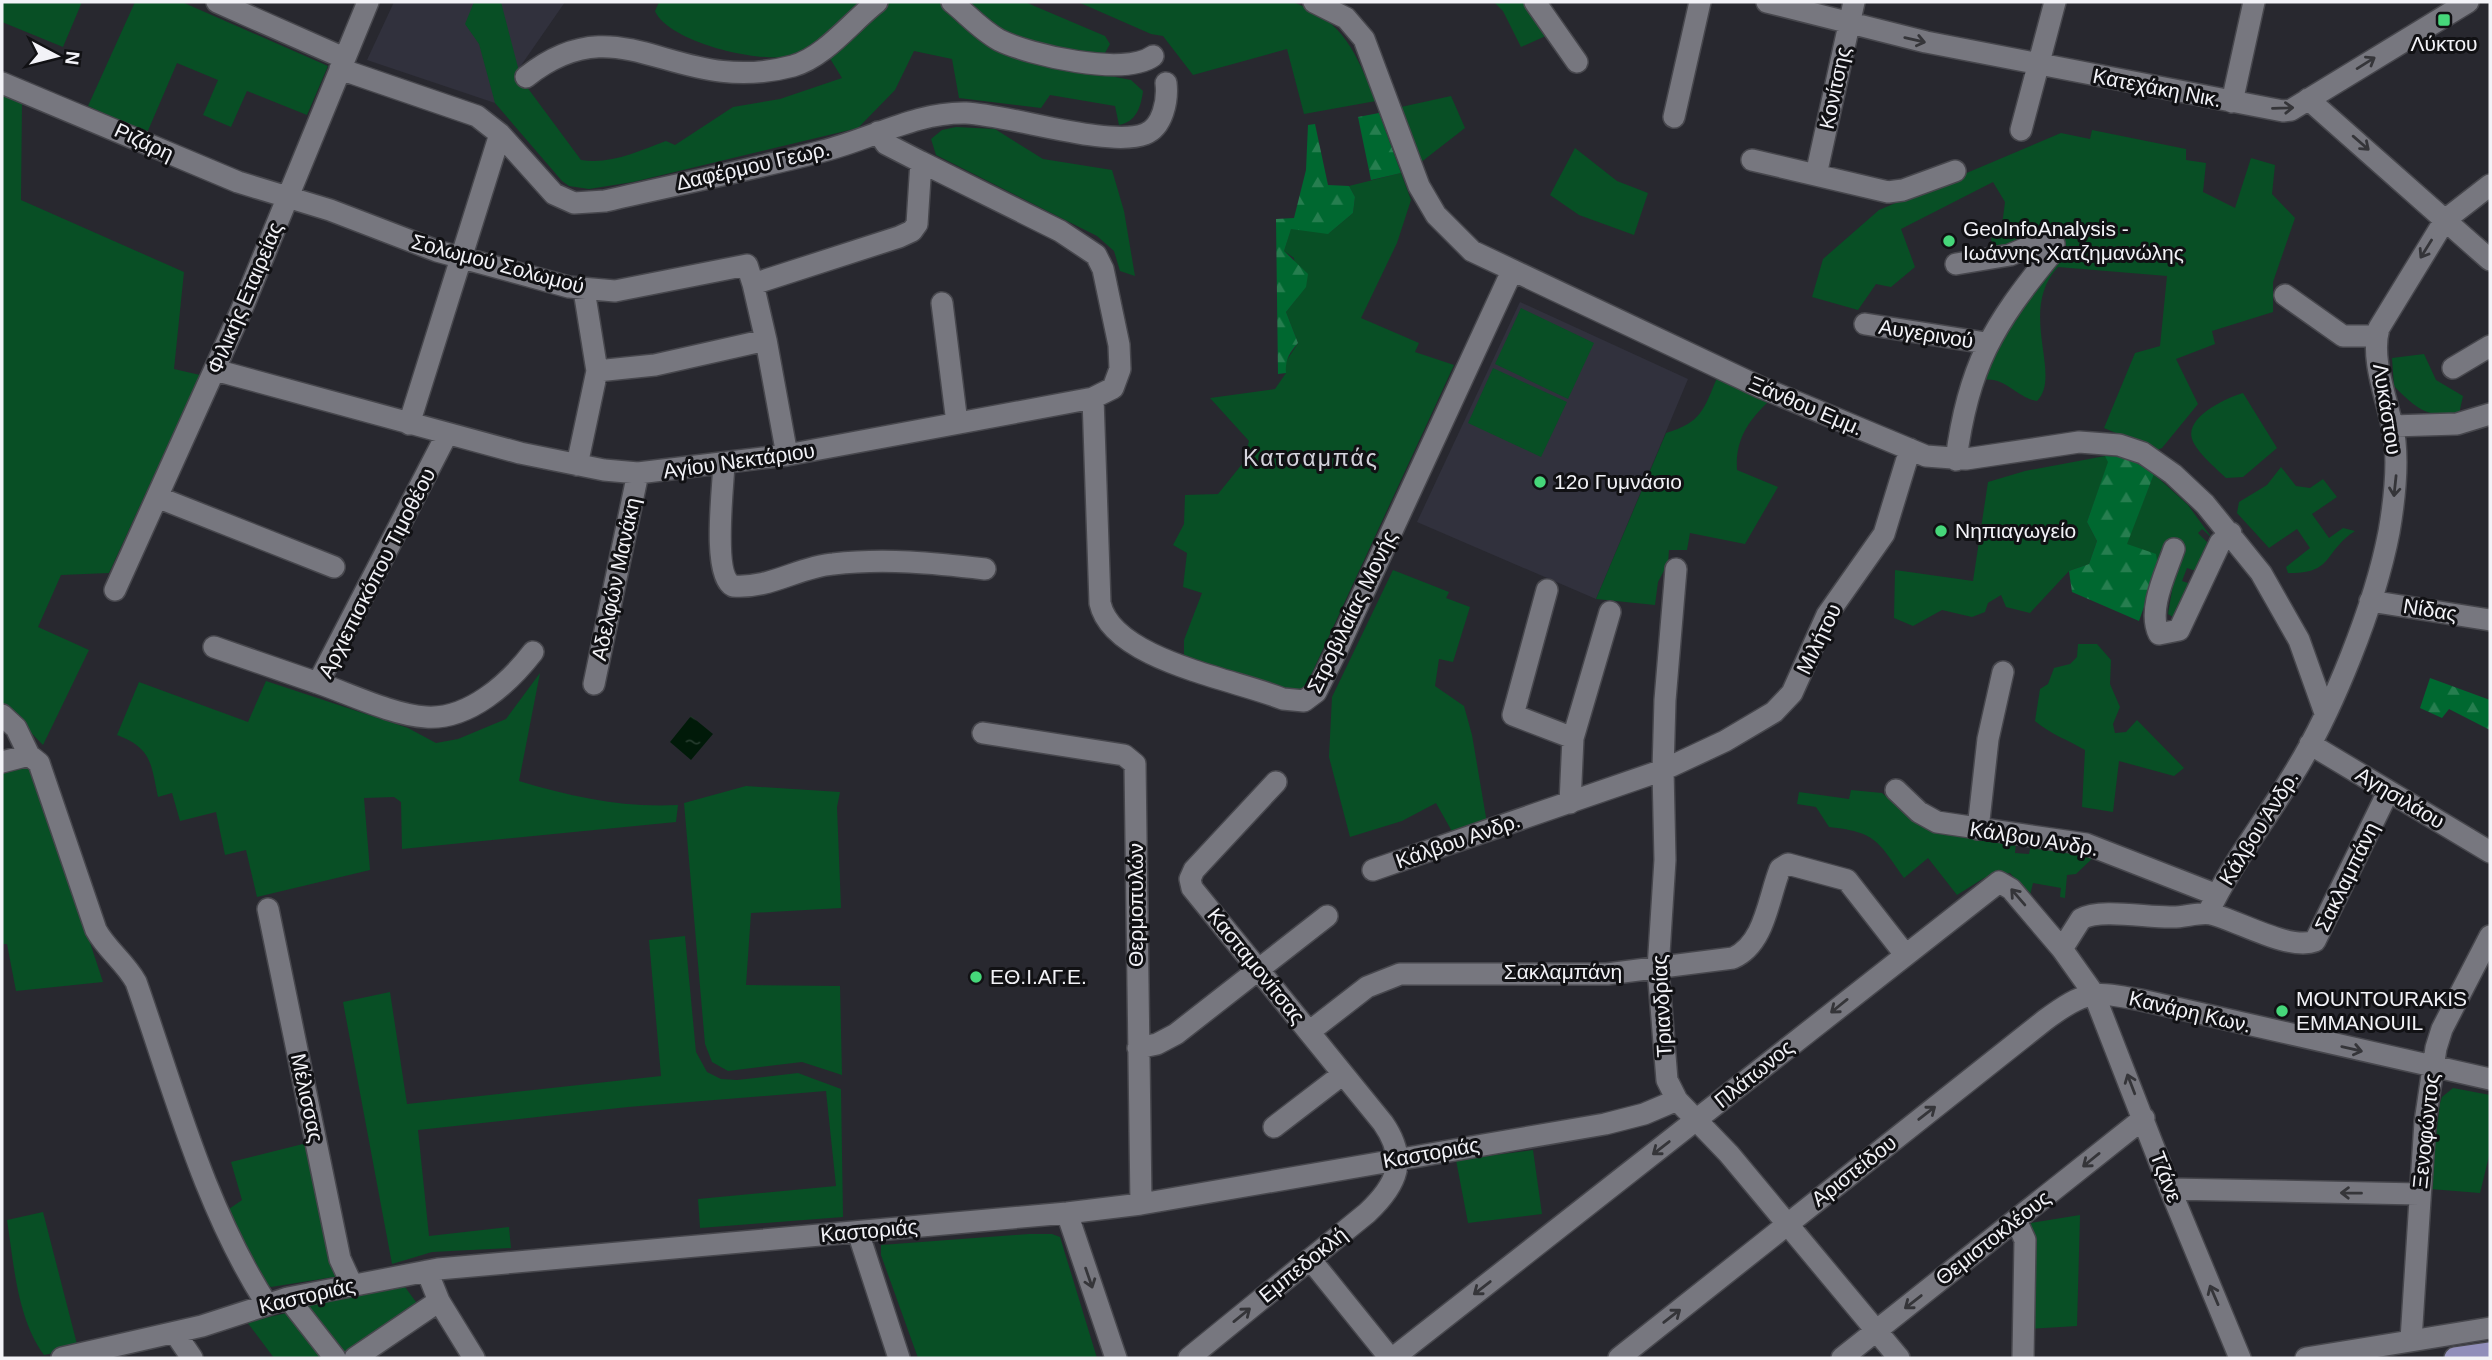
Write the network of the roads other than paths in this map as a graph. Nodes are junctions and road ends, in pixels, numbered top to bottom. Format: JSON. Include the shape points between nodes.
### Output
{"nodes":[{"id":1,"x":217,"y":2,"type":"edge"},
{"id":2,"x":368,"y":2,"type":"edge"},
{"id":3,"x":877,"y":2,"type":"edge"},
{"id":4,"x":952,"y":2,"type":"edge"},
{"id":5,"x":1535,"y":2,"type":"edge"},
{"id":6,"x":1700,"y":2,"type":"edge"},
{"id":7,"x":1767,"y":2,"type":"edge"},
{"id":8,"x":1854,"y":2,"type":"edge"},
{"id":9,"x":2055,"y":2,"type":"edge"},
{"id":10,"x":2254,"y":2,"type":"edge"},
{"id":11,"x":2461,"y":3,"type":"edge"},
{"id":12,"x":1324,"y":4,"type":"edge"},
{"id":13,"x":1849,"y":25,"type":"junction"},
{"id":14,"x":558,"y":33,"type":"dead end"},
{"id":15,"x":682,"y":43,"type":"dead end"},
{"id":16,"x":1153,"y":56,"type":"dead end"},
{"id":17,"x":1577,"y":62,"type":"dead end"},
{"id":18,"x":342,"y":64,"type":"junction"},
{"id":19,"x":2038,"y":65,"type":"junction"},
{"id":20,"x":526,"y":77,"type":"dead end"},
{"id":21,"x":2,"y":83,"type":"edge"},
{"id":22,"x":1166,"y":83,"type":"dead end"},
{"id":23,"x":2308,"y":99,"type":"junction"},
{"id":24,"x":2232,"y":102,"type":"junction"},
{"id":25,"x":1674,"y":117,"type":"dead end"},
{"id":26,"x":2021,"y":130,"type":"dead end"},
{"id":27,"x":878,"y":132,"type":"junction"},
{"id":28,"x":500,"y":134,"type":"junction"},
{"id":29,"x":1752,"y":160,"type":"dead end"},
{"id":30,"x":921,"y":162,"type":"junction"},
{"id":31,"x":1955,"y":172,"type":"dead end"},
{"id":32,"x":1816,"y":175,"type":"junction"},
{"id":33,"x":2490,"y":185,"type":"edge"},
{"id":34,"x":288,"y":198,"type":"junction"},
{"id":35,"x":2445,"y":220,"type":"junction"},
{"id":36,"x":459,"y":257,"type":"junction"},
{"id":37,"x":2490,"y":260,"type":"edge"},
{"id":38,"x":1956,"y":264,"type":"dead end"},
{"id":39,"x":1512,"y":271,"type":"junction"},
{"id":40,"x":753,"y":284,"type":"junction"},
{"id":41,"x":584,"y":290,"type":"junction"},
{"id":42,"x":2285,"y":295,"type":"dead end"},
{"id":43,"x":942,"y":303,"type":"dead end"},
{"id":44,"x":1865,"y":324,"type":"dead end"},
{"id":45,"x":2376,"y":337,"type":"junction"},
{"id":46,"x":766,"y":340,"type":"junction"},
{"id":47,"x":1986,"y":343,"type":"junction"},
{"id":48,"x":2490,"y":346,"type":"edge"},
{"id":49,"x":2453,"y":368,"type":"dead end"},
{"id":50,"x":215,"y":370,"type":"junction"},
{"id":51,"x":597,"y":371,"type":"junction"},
{"id":52,"x":1093,"y":398,"type":"junction"},
{"id":53,"x":2490,"y":414,"type":"edge"},
{"id":54,"x":957,"y":423,"type":"junction"},
{"id":55,"x":409,"y":424,"type":"junction"},
{"id":56,"x":2392,"y":426,"type":"junction"},
{"id":57,"x":447,"y":434,"type":"junction"},
{"id":58,"x":1910,"y":449,"type":"junction"},
{"id":59,"x":787,"y":455,"type":"junction"},
{"id":60,"x":1956,"y":460,"type":"junction"},
{"id":61,"x":724,"y":464,"type":"junction"},
{"id":62,"x":577,"y":465,"type":"junction"},
{"id":63,"x":638,"y":473,"type":"junction"},
{"id":64,"x":157,"y":497,"type":"junction"},
{"id":65,"x":2231,"y":533,"type":"junction"},
{"id":66,"x":2174,"y":549,"type":"dead end"},
{"id":67,"x":334,"y":567,"type":"dead end"},
{"id":68,"x":985,"y":569,"type":"dead end"},
{"id":69,"x":1676,"y":569,"type":"dead end"},
{"id":70,"x":115,"y":590,"type":"dead end"},
{"id":71,"x":1547,"y":590,"type":"dead end"},
{"id":72,"x":2370,"y":601,"type":"junction"},
{"id":73,"x":1610,"y":612,"type":"dead end"},
{"id":74,"x":2490,"y":620,"type":"edge"},
{"id":75,"x":214,"y":647,"type":"dead end"},
{"id":76,"x":533,"y":652,"type":"dead end"},
{"id":77,"x":2003,"y":672,"type":"dead end"},
{"id":78,"x":318,"y":683,"type":"junction"},
{"id":79,"x":594,"y":684,"type":"dead end"},
{"id":80,"x":2325,"y":713,"type":"junction"},
{"id":81,"x":2,"y":715,"type":"edge"},
{"id":82,"x":983,"y":733,"type":"dead end"},
{"id":83,"x":1573,"y":738,"type":"junction"},
{"id":84,"x":2310,"y":744,"type":"junction"},
{"id":85,"x":29,"y":755,"type":"junction"},
{"id":86,"x":2,"y":762,"type":"edge"},
{"id":87,"x":1662,"y":770,"type":"junction"},
{"id":88,"x":1276,"y":782,"type":"dead end"},
{"id":89,"x":1896,"y":790,"type":"dead end"},
{"id":90,"x":2388,"y":792,"type":"junction"},
{"id":91,"x":1570,"y":803,"type":"junction"},
{"id":92,"x":1978,"y":830,"type":"junction"},
{"id":93,"x":2490,"y":852,"type":"edge"},
{"id":94,"x":1373,"y":870,"type":"dead end"},
{"id":95,"x":2213,"y":904,"type":"junction"},
{"id":96,"x":268,"y":909,"type":"dead end"},
{"id":97,"x":1327,"y":916,"type":"dead end"},
{"id":98,"x":2490,"y":936,"type":"edge"},
{"id":99,"x":2062,"y":949,"type":"junction"},
{"id":100,"x":1905,"y":953,"type":"junction"},
{"id":101,"x":1658,"y":969,"type":"junction"},
{"id":102,"x":1258,"y":970,"type":"junction"},
{"id":103,"x":2094,"y":994,"type":"junction"},
{"id":104,"x":1309,"y":1032,"type":"junction"},
{"id":105,"x":1138,"y":1048,"type":"junction"},
{"id":106,"x":2432,"y":1067,"type":"junction"},
{"id":107,"x":1343,"y":1074,"type":"junction"},
{"id":108,"x":2490,"y":1079,"type":"edge"},
{"id":109,"x":1677,"y":1100,"type":"junction"},
{"id":110,"x":2144,"y":1118,"type":"junction"},
{"id":111,"x":1695,"y":1121,"type":"junction"},
{"id":112,"x":1274,"y":1127,"type":"dead end"},
{"id":113,"x":1399,"y":1158,"type":"junction"},
{"id":114,"x":2170,"y":1189,"type":"junction"},
{"id":115,"x":2419,"y":1194,"type":"junction"},
{"id":116,"x":1141,"y":1203,"type":"junction"},
{"id":117,"x":1067,"y":1213,"type":"junction"},
{"id":118,"x":2016,"y":1220,"type":"junction"},
{"id":119,"x":1787,"y":1225,"type":"junction"},
{"id":120,"x":858,"y":1232,"type":"junction"},
{"id":121,"x":1310,"y":1259,"type":"junction"},
{"id":122,"x":427,"y":1271,"type":"junction"},
{"id":123,"x":352,"y":1285,"type":"junction"},
{"id":124,"x":288,"y":1298,"type":"junction"},
{"id":125,"x":439,"y":1301,"type":"junction"},
{"id":126,"x":266,"y":1303,"type":"junction"},
{"id":127,"x":2490,"y":1328,"type":"edge"},
{"id":128,"x":1876,"y":1331,"type":"junction"},
{"id":129,"x":175,"y":1333,"type":"junction"},
{"id":130,"x":2411,"y":1340,"type":"junction"},
{"id":131,"x":2490,"y":1353,"type":"edge"},
{"id":132,"x":62,"y":1358,"type":"edge"},
{"id":133,"x":192,"y":1358,"type":"edge"},
{"id":134,"x":335,"y":1358,"type":"edge"},
{"id":135,"x":355,"y":1358,"type":"edge"},
{"id":136,"x":474,"y":1358,"type":"edge"},
{"id":137,"x":899,"y":1358,"type":"edge"},
{"id":138,"x":1116,"y":1358,"type":"edge"},
{"id":139,"x":1189,"y":1358,"type":"edge"},
{"id":140,"x":1392,"y":1358,"type":"edge"},
{"id":141,"x":1619,"y":1358,"type":"edge"},
{"id":142,"x":1842,"y":1358,"type":"edge"},
{"id":143,"x":1899,"y":1358,"type":"edge"},
{"id":144,"x":2023,"y":1358,"type":"edge"},
{"id":145,"x":2240,"y":1358,"type":"edge"},
{"id":146,"x":2306,"y":1358,"type":"edge"},
{"id":147,"x":2455,"y":1358,"type":"edge"}],
"edges":[{"from":1,"to":18,"type":"street","name":"Δαφέρμου Γεωρ."},
{"from":2,"to":18,"type":"street","name":"Φιλικής Εταιρείας"},
{"from":3,"to":15,"type":"street","via":[[811,58],[789,67],[740,68]]},
{"from":4,"to":16,"type":"street","via":[[992,35],[1023,48],[1101,64],[1132,64]]},
{"from":5,"to":17,"type":"street"},
{"from":6,"to":25,"type":"street"},
{"from":7,"to":13,"type":"street","name":"Κατεχάκη Νικ."},
{"from":8,"to":13,"type":"street","name":"Κονίτσης"},
{"from":9,"to":19,"type":"street"},
{"from":10,"to":24,"type":"street"},
{"from":23,"to":11,"type":"street","one_way":true},
{"from":12,"to":39,"type":"street","name":"Ξάνθου Εμμ.","via":[[1352,23],[1364,39],[1410,166],[1436,215],[1472,251]]},
{"from":13,"to":19,"type":"street","name":"Κατεχάκη Νικ.","one_way":true},
{"from":13,"to":32,"type":"street","name":"Κονίτσης"},
{"from":14,"to":20,"type":"street"},
{"from":18,"to":28,"type":"street","name":"Δαφέρμου Γεωρ.","via":[[467,112]]},
{"from":18,"to":34,"type":"street","name":"Φιλικής Εταιρείας"},
{"from":19,"to":24,"type":"street","name":"Κατεχάκη Νικ."},
{"from":19,"to":26,"type":"street"},
{"from":21,"to":34,"type":"street","name":"Ριζάρη","via":[[198,167]]},
{"from":22,"to":27,"type":"street","name":"Δαφέρμου Γεωρ.","via":[[1160,120],[1137,136],[1106,136],[963,113],[926,117]]},
{"from":24,"to":23,"type":"street","name":"Κατεχάκη Νικ.","one_way":true,"via":[[2283,111]]},
{"from":23,"to":35,"type":"street","one_way":true},
{"from":27,"to":28,"type":"street","name":"Δαφέρμου Γεωρ.","via":[[825,151],[580,204],[554,194]]},
{"from":27,"to":30,"type":"street","via":[[891,147]]},
{"from":28,"to":36,"type":"street"},
{"from":29,"to":32,"type":"street"},
{"from":30,"to":40,"type":"street","via":[[918,220],[912,231]]},
{"from":30,"to":52,"type":"street","via":[[1082,243],[1096,255],[1103,269],[1120,355],[1117,382],[1110,391]]},
{"from":31,"to":32,"type":"street","via":[[1896,192]]},
{"from":33,"to":35,"type":"street","name":"Λυκάστου"},
{"from":34,"to":36,"type":"street","name":"Σολωμού Σολωμού"},
{"from":34,"to":50,"type":"street","name":"Φιλικής Εταιρείας"},
{"from":35,"to":37,"type":"street"},
{"from":35,"to":45,"type":"street","name":"Λυκάστου","one_way":true,"via":[[2382,319]]},
{"from":36,"to":41,"type":"street","name":"Σολωμού Σολωμού"},
{"from":36,"to":55,"type":"street"},
{"from":38,"to":47,"type":"street","name":"Αυγερινού","via":[[2010,255],[2045,240],[2054,244]]},
{"from":39,"to":52,"type":"street","name":"Στροβιλαίας Μονής","via":[[1336,652],[1316,692],[1304,701],[1283,699],[1158,657],[1126,640],[1107,623],[1100,603]]},
{"from":39,"to":58,"type":"street","name":"Ξάνθου Εμμ.","via":[[1760,387]]},
{"from":40,"to":41,"type":"street","name":"Σολωμού Σολωμού","via":[[747,265],[652,285]]},
{"from":40,"to":46,"type":"street"},
{"from":41,"to":51,"type":"street"},
{"from":42,"to":45,"type":"street","via":[[2343,336]]},
{"from":43,"to":54,"type":"street"},
{"from":44,"to":47,"type":"street","name":"Αυγερινού"},
{"from":45,"to":56,"type":"street","name":"Λυκάστου"},
{"from":46,"to":51,"type":"street","via":[[655,365]]},
{"from":46,"to":59,"type":"street"},
{"from":47,"to":60,"type":"street","name":"Αυγερινού","via":[[1965,401]]},
{"from":48,"to":49,"type":"street"},
{"from":50,"to":55,"type":"street","name":"Αγίου Νεκτάριου"},
{"from":50,"to":64,"type":"street","name":"Φιλικής Εταιρείας"},
{"from":51,"to":62,"type":"street"},
{"from":52,"to":54,"type":"street","name":"Αγίου Νεκτάριου"},
{"from":53,"to":56,"type":"street","via":[[2457,424]]},
{"from":54,"to":59,"type":"street","name":"Αγίου Νεκτάριου"},
{"from":55,"to":57,"type":"street","name":"Αγίου Νεκτάριου"},
{"from":56,"to":72,"type":"street","name":"Λυκάστου","one_way":true,"via":[[2394,496]]},
{"from":57,"to":62,"type":"street","name":"Αγίου Νεκτάριου"},
{"from":57,"to":78,"type":"street","name":"Αρχιεπισκόπου Τιμοθέου"},
{"from":58,"to":60,"type":"street","name":"Ξάνθου Εμμ."},
{"from":58,"to":87,"type":"street","name":"Μιλήτου","via":[[1884,534],[1827,615],[1787,700],[1726,741]]},
{"from":59,"to":61,"type":"street","name":"Αγίου Νεκτάριου"},
{"from":60,"to":65,"type":"street","name":"Ξάνθου Εμμ.","via":[[2079,442],[2129,447],[2173,474]]},
{"from":61,"to":63,"type":"street","name":"Αγίου Νεκτάριου"},
{"from":61,"to":68,"type":"street","via":[[721,569],[733,586],[773,583],[825,565],[884,559]]},
{"from":62,"to":63,"type":"street","name":"Αγίου Νεκτάριου"},
{"from":63,"to":79,"type":"street","name":"Αδελφών Μανάκη"},
{"from":64,"to":67,"type":"street"},
{"from":64,"to":70,"type":"street","name":"Φιλικής Εταιρείας"},
{"from":65,"to":66,"type":"street","via":[[2220,543],[2179,630],[2159,634],[2155,626],[2157,601]]},
{"from":65,"to":80,"type":"street","name":"Ξάνθου Εμμ.","via":[[2282,606]]},
{"from":69,"to":87,"type":"street","name":"Τριανδρίας"},
{"from":71,"to":83,"type":"street","via":[[1513,715]]},
{"from":72,"to":74,"type":"street","name":"Νίδας"},
{"from":72,"to":80,"type":"street","name":"Λυκάστου"},
{"from":73,"to":83,"type":"street"},
{"from":75,"to":78,"type":"street"},
{"from":76,"to":78,"type":"street","name":"Αρχιεπισκόπου Τιμοθέου","via":[[494,692],[442,716],[416,716]]},
{"from":77,"to":92,"type":"street"},
{"from":80,"to":84,"type":"street","name":"Λυκάστου"},
{"from":81,"to":85,"type":"street","via":[[16,728]]},
{"from":82,"to":105,"type":"street","name":"Θερμοπυλών","via":[[1124,755],[1135,764]]},
{"from":83,"to":91,"type":"street"},
{"from":84,"to":90,"type":"street","name":"Αγησιλάου"},
{"from":84,"to":95,"type":"street","name":"Κάλβου Άνδρ."},
{"from":85,"to":86,"type":"street"},
{"from":85,"to":126,"type":"street","via":[[46,777],[96,930],[136,982],[213,1199],[238,1257]]},
{"from":87,"to":91,"type":"street","name":"Κάλβου Ανδρ."},
{"from":87,"to":101,"type":"street","name":"Τριανδρίας","via":[[1665,860]]},
{"from":88,"to":102,"type":"street","name":"Κασταμονίτσας","via":[[1189,879]]},
{"from":89,"to":92,"type":"street","name":"Κάλβου Ανδρ.","via":[[1926,817]]},
{"from":90,"to":93,"type":"street","name":"Αγησιλάου"},
{"from":90,"to":95,"type":"street","name":"Σακλαμπάνη","via":[[2315,941],[2280,938]]},
{"from":91,"to":94,"type":"street","name":"Κάλβου Ανδρ."},
{"from":92,"to":95,"type":"street","name":"Κάλβου Ανδρ.","via":[[2087,844]]},
{"from":95,"to":99,"type":"street","name":"Σακλαμπάνη","via":[[2174,917],[2087,916]]},
{"from":96,"to":123,"type":"street","name":"Μέλισσας","via":[[340,1259]]},
{"from":97,"to":102,"type":"street"},
{"from":98,"to":106,"type":"street","name":"Ξενοφώντος","via":[[2442,1029]]},
{"from":99,"to":100,"type":"street","name":"Πλάτωνος","one_way":true,"via":[[2011,889],[1998,882]]},
{"from":99,"to":103,"type":"street","name":"Πλάτωνος"},
{"from":100,"to":101,"type":"street","name":"Σακλαμπάνη","via":[[1847,880],[1788,864],[1780,870],[1759,929],[1745,952],[1726,960]]},
{"from":100,"to":111,"type":"street","name":"Πλάτωνος","one_way":true},
{"from":101,"to":104,"type":"street","name":"Σακλαμπάνη","via":[[1562,975],[1400,974],[1367,987]]},
{"from":101,"to":109,"type":"street","name":"Τριανδρίας","via":[[1665,1073]]},
{"from":102,"to":104,"type":"street","name":"Κασταμονίτσας"},
{"from":102,"to":105,"type":"street","via":[[1176,1034]]},
{"from":103,"to":106,"type":"street","name":"Κανάρη Κων.","one_way":true,"via":[[2160,1004]]},
{"from":110,"to":103,"type":"street","name":"Τζάνε","one_way":true},
{"from":119,"to":103,"type":"street","name":"Αριστείδου","one_way":true,"via":[[2045,1020],[2078,998]]},
{"from":104,"to":107,"type":"street","name":"Κασταμονίτσας"},
{"from":105,"to":116,"type":"street","name":"Θερμοπυλών"},
{"from":106,"to":108,"type":"street","name":"Κανάρη Κων."},
{"from":106,"to":115,"type":"street","name":"Ξενοφώντος"},
{"from":107,"to":112,"type":"street"},
{"from":107,"to":113,"type":"street","name":"Κασταμονίτσας","via":[[1389,1132]]},
{"from":109,"to":111,"type":"street","name":"Τριανδρίας"},
{"from":109,"to":113,"type":"street","name":"Καστοριάς","via":[[1621,1121]]},
{"from":110,"to":114,"type":"street","name":"Τζάνε"},
{"from":110,"to":118,"type":"street","name":"Θεμιστοκλέους","one_way":true},
{"from":111,"to":119,"type":"street","name":"Τριανδρίας","via":[[1729,1154]]},
{"from":111,"to":140,"type":"street","name":"Πλάτωνος","one_way":true},
{"from":113,"to":116,"type":"street","name":"Καστοριάς"},
{"from":113,"to":121,"type":"street","name":"Εμπεδοκλή","via":[[1395,1175],[1379,1200]]},
{"from":115,"to":114,"type":"street","one_way":true},
{"from":145,"to":114,"type":"street","name":"Τζάνε","one_way":true},
{"from":115,"to":130,"type":"street","name":"Ξενοφώντος"},
{"from":116,"to":117,"type":"street","name":"Καστοριάς"},
{"from":117,"to":120,"type":"street","name":"Καστοριάς"},
{"from":117,"to":138,"type":"street","one_way":true},
{"from":118,"to":128,"type":"street","name":"Θεμιστοκλέους","one_way":true},
{"from":118,"to":144,"type":"street","via":[[2025,1240]]},
{"from":119,"to":128,"type":"street","name":"Τριανδρίας"},
{"from":141,"to":119,"type":"street","name":"Αριστείδου","one_way":true},
{"from":120,"to":122,"type":"street","name":"Καστοριάς"},
{"from":120,"to":137,"type":"street"},
{"from":139,"to":121,"type":"street","name":"Εμπεδοκλή","one_way":true},
{"from":121,"to":140,"type":"street"},
{"from":122,"to":123,"type":"street","name":"Καστοριάς"},
{"from":122,"to":125,"type":"street"},
{"from":123,"to":124,"type":"street","name":"Καστοριάς"},
{"from":124,"to":126,"type":"street","name":"Καστοριάς"},
{"from":124,"to":134,"type":"street"},
{"from":125,"to":135,"type":"street"},
{"from":125,"to":136,"type":"street"},
{"from":126,"to":129,"type":"street","name":"Καστοριάς"},
{"from":127,"to":130,"type":"street"},
{"from":128,"to":142,"type":"street","name":"Θεμιστοκλέους"},
{"from":128,"to":143,"type":"street","name":"Τριανδρίας"},
{"from":129,"to":132,"type":"street","name":"Καστοριάς"},
{"from":129,"to":133,"type":"street"},
{"from":130,"to":146,"type":"street"},
{"from":131,"to":147,"type":"main road"}]}
